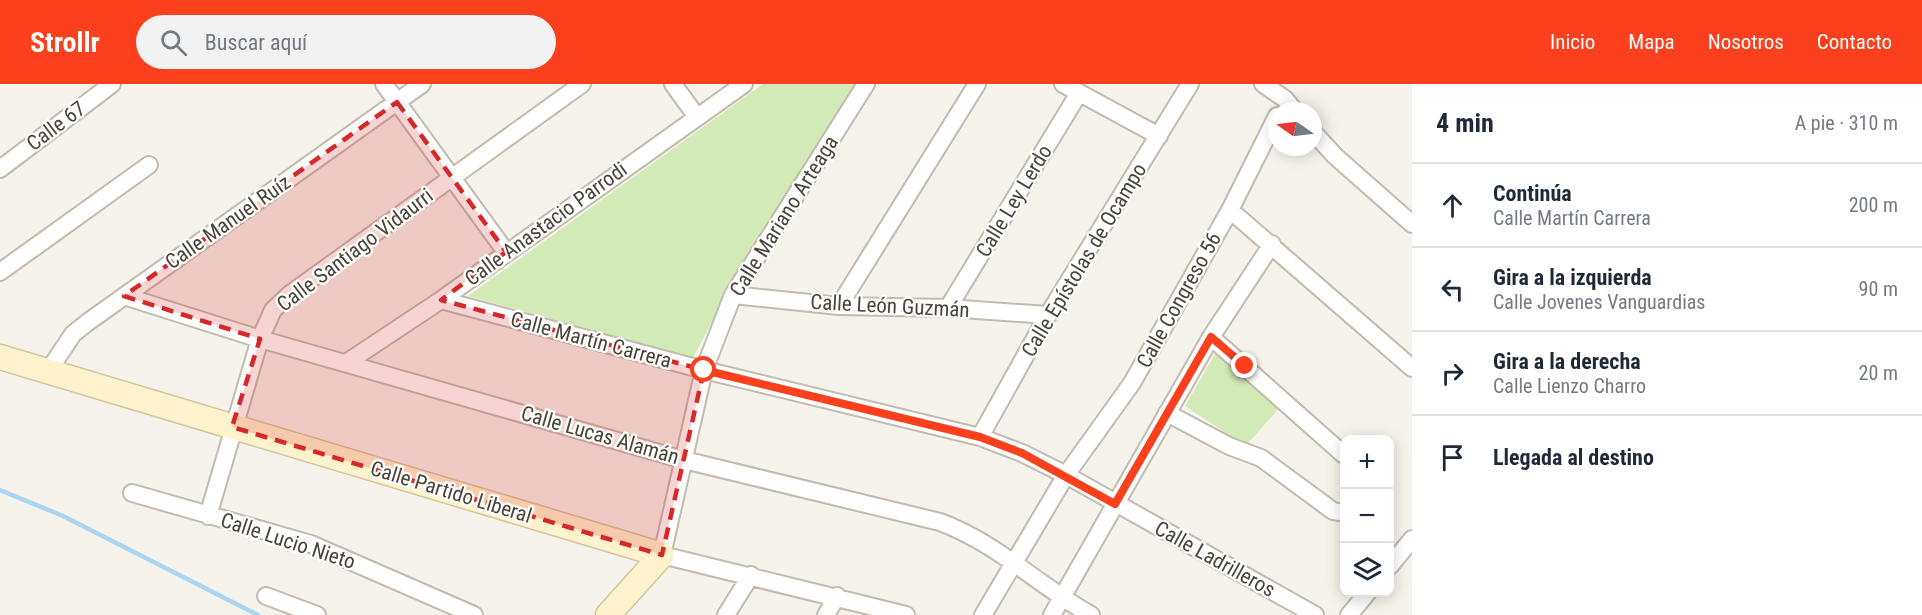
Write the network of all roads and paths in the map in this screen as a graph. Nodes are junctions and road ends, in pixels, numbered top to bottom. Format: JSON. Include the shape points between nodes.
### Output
{"nodes":[{"id":1,"x":112,"y":84,"type":"edge"},
{"id":2,"x":384,"y":84,"type":"edge"},
{"id":3,"x":422,"y":84,"type":"edge"},
{"id":4,"x":582,"y":84,"type":"edge"},
{"id":5,"x":673,"y":84,"type":"edge"},
{"id":6,"x":744,"y":84,"type":"edge"},
{"id":7,"x":866,"y":84,"type":"edge"},
{"id":8,"x":976,"y":84,"type":"edge"},
{"id":9,"x":1063,"y":84,"type":"edge"},
{"id":10,"x":1190,"y":84,"type":"edge"},
{"id":11,"x":1263,"y":84,"type":"edge"},
{"id":12,"x":1079,"y":93,"type":"junction"},
{"id":13,"x":397,"y":102,"type":"junction"},
{"id":14,"x":1282,"y":102,"type":"edge"},
{"id":15,"x":697,"y":117,"type":"junction"},
{"id":16,"x":1268,"y":134,"type":"edge"},
{"id":17,"x":1159,"y":136,"type":"junction"},
{"id":18,"x":1322,"y":142,"type":"edge"},
{"id":19,"x":149,"y":165,"type":"dead end"},
{"id":20,"x":0,"y":169,"type":"edge"},
{"id":21,"x":450,"y":178,"type":"junction"},
{"id":22,"x":1230,"y":210,"type":"junction"},
{"id":23,"x":1412,"y":224,"type":"edge"},
{"id":24,"x":1272,"y":244,"type":"junction"},
{"id":25,"x":506,"y":252,"type":"junction"},
{"id":26,"x":0,"y":272,"type":"edge"},
{"id":27,"x":733,"y":295,"type":"junction"},
{"id":28,"x":124,"y":296,"type":"junction"},
{"id":29,"x":441,"y":300,"type":"junction"},
{"id":30,"x":839,"y":306,"type":"junction"},
{"id":31,"x":948,"y":309,"type":"junction"},
{"id":32,"x":1048,"y":315,"type":"junction"},
{"id":33,"x":1211,"y":337,"type":"junction"},
{"id":34,"x":260,"y":339,"type":"junction"},
{"id":35,"x":0,"y":357,"type":"edge"},
{"id":36,"x":346,"y":363,"type":"junction"},
{"id":37,"x":1412,"y":368,"type":"edge"},
{"id":38,"x":704,"y":370,"type":"junction"},
{"id":39,"x":47,"y":373,"type":"junction"},
{"id":40,"x":1167,"y":413,"type":"junction"},
{"id":41,"x":232,"y":427,"type":"junction"},
{"id":42,"x":980,"y":437,"type":"junction"},
{"id":43,"x":1340,"y":451,"type":"edge"},
{"id":44,"x":684,"y":460,"type":"junction"},
{"id":45,"x":1066,"y":475,"type":"junction"},
{"id":46,"x":132,"y":494,"type":"dead end"},
{"id":47,"x":1115,"y":504,"type":"junction"},
{"id":48,"x":1340,"y":512,"type":"edge"},
{"id":49,"x":208,"y":516,"type":"junction"},
{"id":50,"x":1412,"y":539,"type":"edge"},
{"id":51,"x":662,"y":555,"type":"junction"},
{"id":52,"x":1394,"y":560,"type":"edge"},
{"id":53,"x":1015,"y":562,"type":"junction"},
{"id":54,"x":751,"y":575,"type":"junction"},
{"id":55,"x":266,"y":596,"type":"dead end"},
{"id":56,"x":837,"y":596,"type":"junction"},
{"id":57,"x":1364,"y":597,"type":"edge"},
{"id":58,"x":1062,"y":598,"type":"junction"},
{"id":59,"x":318,"y":615,"type":"edge"},
{"id":60,"x":474,"y":615,"type":"edge"},
{"id":61,"x":608,"y":615,"type":"edge"},
{"id":62,"x":726,"y":615,"type":"edge"},
{"id":63,"x":826,"y":615,"type":"edge"},
{"id":64,"x":906,"y":615,"type":"edge"},
{"id":65,"x":983,"y":615,"type":"edge"},
{"id":66,"x":1052,"y":615,"type":"edge"},
{"id":67,"x":1091,"y":615,"type":"edge"},
{"id":68,"x":1315,"y":615,"type":"edge"},
{"id":69,"x":1349,"y":615,"type":"edge"}],
"edges":[{"from":1,"to":20,"type":"street","name":"Calle 67"},
{"from":2,"to":13,"type":"street"},
{"from":3,"to":13,"type":"street","name":"Calle Manuel Ruíz"},
{"from":4,"to":21,"type":"street","name":"Calle Santiago Vidaurri"},
{"from":5,"to":15,"type":"street"},
{"from":6,"to":15,"type":"street","name":"Calle Anastacio Parrodi"},
{"from":7,"to":27,"type":"street","name":"Calle Mariano Arteaga"},
{"from":8,"to":30,"type":"street"},
{"from":9,"to":12,"type":"street"},
{"from":10,"to":17,"type":"street","name":"Calle Epístolas de Ocampo"},
{"from":11,"to":14,"type":"street"},
{"from":12,"to":17,"type":"street"},
{"from":12,"to":31,"type":"street","name":"Calle Ley Lerdo"},
{"from":13,"to":21,"type":"street"},
{"from":13,"to":28,"type":"street","name":"Calle Manuel Ruíz"},
{"from":15,"to":25,"type":"street","name":"Calle Anastacio Parrodi"},
{"from":16,"to":22,"type":"street","name":"Calle Congreso 56"},
{"from":17,"to":32,"type":"street","name":"Calle Epístolas de Ocampo"},
{"from":18,"to":23,"type":"street"},
{"from":19,"to":26,"type":"street"},
{"from":21,"to":25,"type":"street"},
{"from":21,"to":34,"type":"street","name":"Calle Santiago Vidaurri","via":[[290,294],[273,310]]},
{"from":22,"to":24,"type":"street"},
{"from":22,"to":45,"type":"street","name":"Calle Congreso 56","via":[[1132,383]]},
{"from":24,"to":33,"type":"street"},
{"from":24,"to":37,"type":"street"},
{"from":25,"to":29,"type":"street","name":"Calle Anastacio Parrodi"},
{"from":27,"to":30,"type":"street","name":"Calle León Guzmán"},
{"from":27,"to":38,"type":"street","name":"Calle Mariano Arteaga"},
{"from":28,"to":34,"type":"street","name":"Calle Lucas Alamán"},
{"from":28,"to":39,"type":"street","name":"Calle Manuel Ruíz","via":[[73,334]]},
{"from":29,"to":36,"type":"street","name":"Calle Anastacio Parrodi"},
{"from":29,"to":38,"type":"street","name":"Calle Martín Carrera"},
{"from":30,"to":31,"type":"street","name":"Calle León Guzmán"},
{"from":31,"to":32,"type":"street","name":"Calle León Guzmán"},
{"from":32,"to":42,"type":"street","name":"Calle Epístolas de Ocampo"},
{"from":33,"to":40,"type":"street"},
{"from":33,"to":43,"type":"street"},
{"from":34,"to":36,"type":"street","name":"Calle Lucas Alamán"},
{"from":34,"to":41,"type":"street","name":"Calle Santiago Vidaurri"},
{"from":35,"to":39,"type":"street","name":"Calle Partido Liberal"},
{"from":36,"to":44,"type":"street","name":"Calle Lucas Alamán"},
{"from":38,"to":42,"type":"street","name":"Calle Martín Carrera"},
{"from":38,"to":44,"type":"street","name":"Calle Mariano Arteaga"},
{"from":39,"to":41,"type":"street","name":"Calle Partido Liberal"},
{"from":40,"to":47,"type":"street"},
{"from":40,"to":48,"type":"street","via":[[1261,458]]},
{"from":41,"to":49,"type":"street","name":"Calle Santiago Vidaurri"},
{"from":41,"to":51,"type":"street","name":"Calle Partido Liberal"},
{"from":42,"to":45,"type":"street","name":"Calle Martín Carrera"},
{"from":44,"to":51,"type":"street","name":"Calle Mariano Arteaga"},
{"from":44,"to":53,"type":"street","name":"Calle Lucas Alamán","via":[[940,522]]},
{"from":45,"to":47,"type":"street","name":"Calle Martín Carrera"},
{"from":45,"to":53,"type":"street","name":"Calle Congreso 56"},
{"from":46,"to":49,"type":"street","name":"Calle Lucio Nieto"},
{"from":47,"to":58,"type":"street"},
{"from":47,"to":68,"type":"street","name":"Calle Ladrilleros"},
{"from":49,"to":60,"type":"street","name":"Calle Lucio Nieto","via":[[334,552]]},
{"from":50,"to":52,"type":"street"},
{"from":51,"to":54,"type":"street","name":"Calle Partido Liberal"},
{"from":51,"to":61,"type":"street","name":"Calle Mariano Arteaga"},
{"from":53,"to":58,"type":"street","name":"Calle Lucas Alamán"},
{"from":53,"to":65,"type":"street","name":"Calle Congreso 56"},
{"from":54,"to":56,"type":"street","name":"Calle Partido Liberal"},
{"from":54,"to":62,"type":"street"},
{"from":55,"to":59,"type":"street"},
{"from":56,"to":63,"type":"street"},
{"from":56,"to":64,"type":"street","name":"Calle Partido Liberal"},
{"from":57,"to":69,"type":"street"},
{"from":58,"to":66,"type":"street"},
{"from":58,"to":67,"type":"street","name":"Calle Lucas Alamán"}]}
